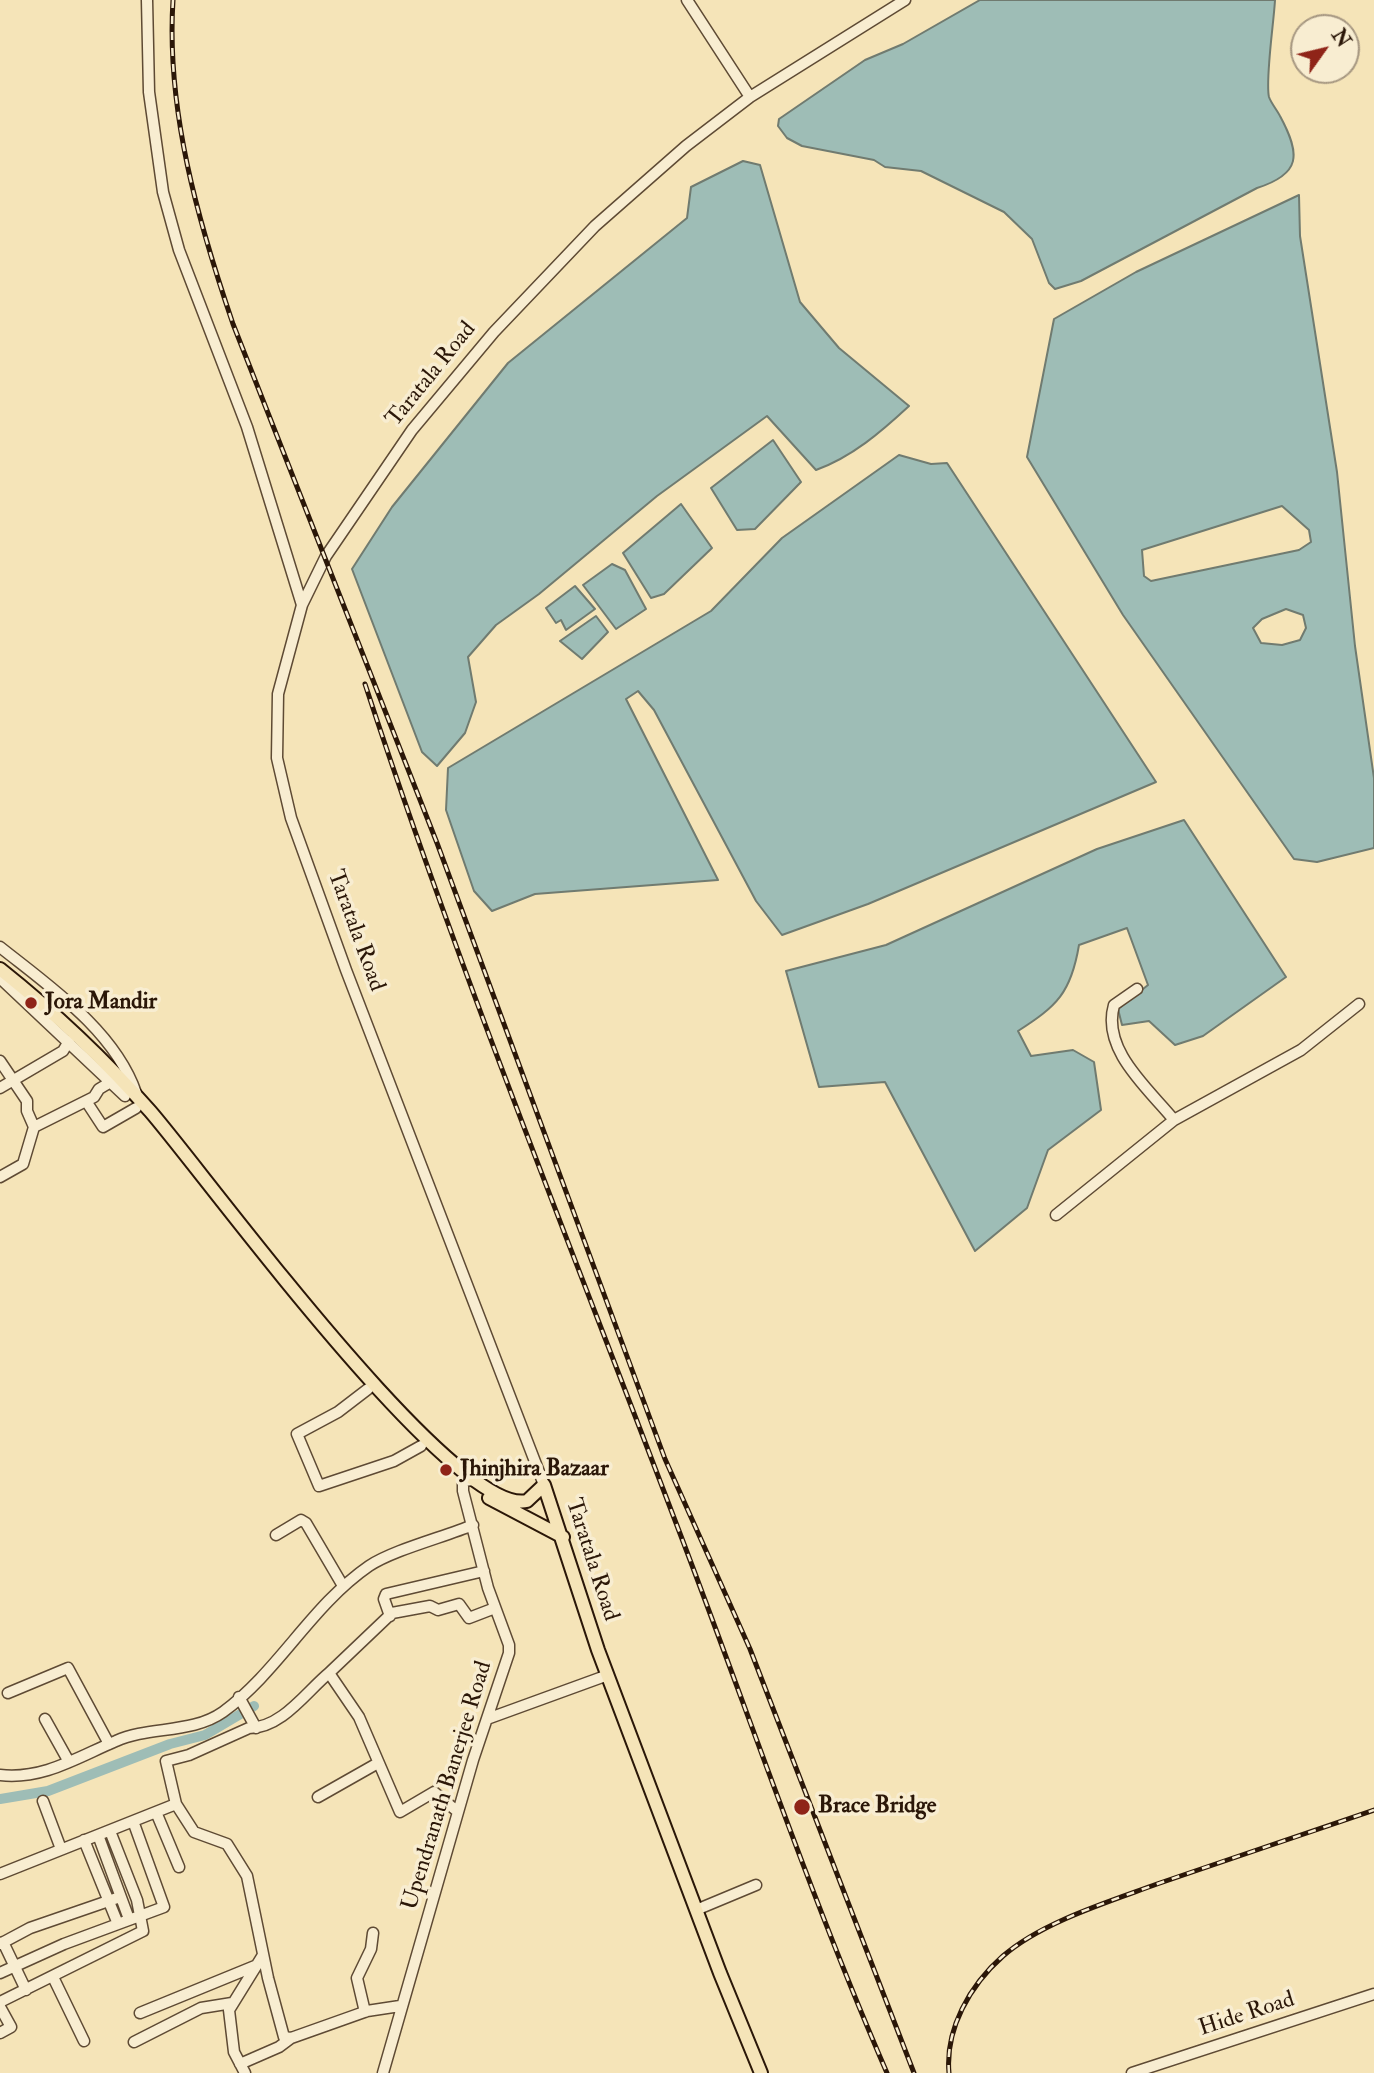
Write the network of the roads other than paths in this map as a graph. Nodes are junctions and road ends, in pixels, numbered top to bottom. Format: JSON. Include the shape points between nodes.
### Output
{"nodes":[{"id":1,"x":147,"y":0,"type":"edge"},
{"id":2,"x":687,"y":0,"type":"edge"},
{"id":3,"x":905,"y":0,"type":"edge"},
{"id":4,"x":750,"y":97,"type":"junction"},
{"id":5,"x":302,"y":605,"type":"junction"},
{"id":6,"x":0,"y":947,"type":"edge"},
{"id":7,"x":0,"y":970,"type":"edge"},
{"id":8,"x":0,"y":978,"type":"edge"},
{"id":9,"x":12,"y":988,"type":"junction"},
{"id":10,"x":1137,"y":989,"type":"dead end"},
{"id":11,"x":0,"y":994,"type":"edge"},
{"id":12,"x":1359,"y":1004,"type":"dead end"},
{"id":13,"x":69,"y":1041,"type":"junction"},
{"id":14,"x":0,"y":1061,"type":"edge"},
{"id":15,"x":13,"y":1080,"type":"junction"},
{"id":16,"x":109,"y":1083,"type":"junction"},
{"id":17,"x":0,"y":1088,"type":"edge"},
{"id":18,"x":133,"y":1100,"type":"junction"},
{"id":19,"x":86,"y":1101,"type":"junction"},
{"id":20,"x":1174,"y":1120,"type":"junction"},
{"id":21,"x":34,"y":1127,"type":"junction"},
{"id":22,"x":0,"y":1177,"type":"edge"},
{"id":23,"x":1056,"y":1215,"type":"dead end"},
{"id":24,"x":368,"y":1389,"type":"junction"},
{"id":25,"x":421,"y":1446,"type":"junction"},
{"id":26,"x":468,"y":1481,"type":"junction"},
{"id":27,"x":544,"y":1485,"type":"junction"},
{"id":28,"x":473,"y":1525,"type":"junction"},
{"id":29,"x":276,"y":1535,"type":"dead end"},
{"id":30,"x":563,"y":1537,"type":"junction"},
{"id":31,"x":484,"y":1571,"type":"junction"},
{"id":32,"x":343,"y":1586,"type":"junction"},
{"id":33,"x":495,"y":1608,"type":"junction"},
{"id":34,"x":390,"y":1616,"type":"junction"},
{"id":35,"x":329,"y":1673,"type":"junction"},
{"id":36,"x":608,"y":1675,"type":"junction"},
{"id":37,"x":8,"y":1693,"type":"dead end"},
{"id":38,"x":239,"y":1697,"type":"junction"},
{"id":39,"x":487,"y":1719,"type":"junction"},
{"id":40,"x":45,"y":1720,"type":"dead end"},
{"id":41,"x":256,"y":1728,"type":"junction"},
{"id":42,"x":109,"y":1744,"type":"junction"},
{"id":43,"x":69,"y":1762,"type":"junction"},
{"id":44,"x":378,"y":1763,"type":"junction"},
{"id":45,"x":0,"y":1775,"type":"edge"},
{"id":46,"x":318,"y":1797,"type":"dead end"},
{"id":47,"x":43,"y":1801,"type":"dead end"},
{"id":48,"x":176,"y":1804,"type":"junction"},
{"id":49,"x":156,"y":1812,"type":"junction"},
{"id":50,"x":458,"y":1812,"type":"junction"},
{"id":51,"x":133,"y":1821,"type":"junction"},
{"id":52,"x":110,"y":1830,"type":"junction"},
{"id":53,"x":98,"y":1835,"type":"junction"},
{"id":54,"x":84,"y":1840,"type":"junction"},
{"id":55,"x":61,"y":1849,"type":"junction"},
{"id":56,"x":179,"y":1867,"type":"dead end"},
{"id":57,"x":0,"y":1874,"type":"edge"},
{"id":58,"x":756,"y":1885,"type":"dead end"},
{"id":59,"x":120,"y":1896,"type":"junction"},
{"id":60,"x":109,"y":1901,"type":"junction"},
{"id":61,"x":696,"y":1910,"type":"junction"},
{"id":62,"x":141,"y":1915,"type":"junction"},
{"id":63,"x":129,"y":1920,"type":"junction"},
{"id":64,"x":118,"y":1924,"type":"junction"},
{"id":65,"x":373,"y":1933,"type":"dead end"},
{"id":66,"x":2,"y":1943,"type":"edge"},
{"id":67,"x":263,"y":1955,"type":"junction"},
{"id":68,"x":14,"y":1966,"type":"junction"},
{"id":69,"x":255,"y":1966,"type":"junction"},
{"id":70,"x":0,"y":1973,"type":"edge"},
{"id":71,"x":53,"y":1977,"type":"junction"},
{"id":72,"x":26,"y":1990,"type":"junction"},
{"id":73,"x":1374,"y":1994,"type":"edge"},
{"id":74,"x":232,"y":2003,"type":"junction"},
{"id":75,"x":0,"y":2004,"type":"edge"},
{"id":76,"x":400,"y":2006,"type":"junction"},
{"id":77,"x":365,"y":2012,"type":"junction"},
{"id":78,"x":141,"y":2013,"type":"dead end"},
{"id":79,"x":0,"y":2033,"type":"edge"},
{"id":80,"x":291,"y":2038,"type":"junction"},
{"id":81,"x":83,"y":2041,"type":"dead end"},
{"id":82,"x":134,"y":2042,"type":"dead end"},
{"id":83,"x":242,"y":2069,"type":"edge"},
{"id":84,"x":383,"y":2073,"type":"edge"},
{"id":85,"x":761,"y":2073,"type":"edge"},
{"id":86,"x":1132,"y":2073,"type":"edge"}],
"edges":[{"from":1,"to":5,"type":"street","via":[[149,92],[163,192],[179,250],[251,439]]},
{"from":2,"to":4,"type":"street"},
{"from":3,"to":4,"type":"street","name":"Taratala Road"},
{"from":4,"to":5,"type":"street","name":"Taratala Road","via":[[595,226],[494,332],[381,472],[326,556]]},
{"from":5,"to":27,"type":"street","name":"Taratala Road","via":[[278,694],[275,736],[282,787],[346,970]]},
{"from":6,"to":18,"type":"street","via":[[45,982],[111,1048],[129,1071]]},
{"from":7,"to":18,"type":"main road","via":[[57,1017],[103,1062]]},
{"from":8,"to":9,"type":"street"},
{"from":9,"to":11,"type":"street"},
{"from":9,"to":13,"type":"street"},
{"from":10,"to":20,"type":"street","via":[[1114,1005],[1118,1050]]},
{"from":12,"to":20,"type":"street","via":[[1301,1051]]},
{"from":13,"to":15,"type":"street","via":[[63,1051]]},
{"from":13,"to":16,"type":"street"},
{"from":14,"to":15,"type":"street"},
{"from":15,"to":17,"type":"street"},
{"from":15,"to":21,"type":"street","via":[[27,1101]]},
{"from":16,"to":18,"type":"street"},
{"from":16,"to":19,"type":"street"},
{"from":18,"to":19,"type":"street","via":[[103,1127]]},
{"from":18,"to":24,"type":"main road"},
{"from":18,"to":26,"type":"main road","via":[[366,1375]]},
{"from":19,"to":21,"type":"street"},
{"from":20,"to":23,"type":"street"},
{"from":21,"to":22,"type":"street","via":[[23,1164]]},
{"from":24,"to":25,"type":"main road"},
{"from":24,"to":25,"type":"street","via":[[297,1434],[318,1486],[394,1461]]},
{"from":25,"to":26,"type":"main road"},
{"from":26,"to":27,"type":"main road","via":[[522,1502]]},
{"from":26,"to":28,"type":"street","name":"Upendranath Banerjee Road"},
{"from":26,"to":30,"type":"main road","via":[[502,1506]]},
{"from":27,"to":30,"type":"main road","name":"Taratala Road"},
{"from":28,"to":31,"type":"street","name":"Upendranath Banerjee Road"},
{"from":28,"to":32,"type":"street","via":[[379,1560]]},
{"from":29,"to":32,"type":"street","via":[[301,1520],[306,1523]]},
{"from":30,"to":36,"type":"main road","name":"Taratala Road"},
{"from":31,"to":33,"type":"street","name":"Upendranath Banerjee Road"},
{"from":31,"to":34,"type":"street","via":[[386,1594]]},
{"from":32,"to":38,"type":"street"},
{"from":33,"to":34,"type":"street","via":[[469,1618],[459,1604]]},
{"from":33,"to":39,"type":"street","name":"Upendranath Banerjee Road","via":[[509,1653]]},
{"from":34,"to":35,"type":"street"},
{"from":35,"to":41,"type":"street","via":[[290,1710]]},
{"from":35,"to":44,"type":"street","via":[[359,1717]]},
{"from":36,"to":39,"type":"street"},
{"from":36,"to":61,"type":"main road","name":"Taratala Road"},
{"from":37,"to":42,"type":"street","via":[[68,1668]]},
{"from":38,"to":41,"type":"street"},
{"from":38,"to":42,"type":"street","via":[[204,1722],[139,1733]]},
{"from":39,"to":50,"type":"street","name":"Upendranath Banerjee Road"},
{"from":40,"to":43,"type":"street"},
{"from":41,"to":48,"type":"street","via":[[166,1761]]},
{"from":42,"to":43,"type":"street"},
{"from":43,"to":45,"type":"street","via":[[40,1774]]},
{"from":44,"to":46,"type":"street"},
{"from":44,"to":50,"type":"street","via":[[402,1813],[434,1793]]},
{"from":47,"to":55,"type":"street"},
{"from":48,"to":49,"type":"street"},
{"from":48,"to":67,"type":"street","via":[[194,1832],[225,1842],[238,1860],[250,1886]]},
{"from":49,"to":51,"type":"street"},
{"from":49,"to":56,"type":"street"},
{"from":50,"to":76,"type":"street","name":"Upendranath Banerjee Road"},
{"from":51,"to":52,"type":"street"},
{"from":51,"to":62,"type":"street","via":[[165,1902],[164,1907]]},
{"from":52,"to":53,"type":"street"},
{"from":52,"to":62,"type":"street"},
{"from":53,"to":54,"type":"street"},
{"from":53,"to":59,"type":"street"},
{"from":54,"to":55,"type":"street"},
{"from":54,"to":60,"type":"street"},
{"from":55,"to":57,"type":"street"},
{"from":58,"to":61,"type":"street"},
{"from":59,"to":60,"type":"street"},
{"from":59,"to":63,"type":"street"},
{"from":60,"to":64,"type":"street"},
{"from":60,"to":66,"type":"street","via":[[30,1928]]},
{"from":61,"to":85,"type":"main road","name":"Taratala Road"},
{"from":62,"to":63,"type":"street"},
{"from":62,"to":71,"type":"street","via":[[142,1932]]},
{"from":63,"to":64,"type":"street"},
{"from":64,"to":68,"type":"street"},
{"from":65,"to":77,"type":"street","via":[[357,1979]]},
{"from":66,"to":68,"type":"street"},
{"from":67,"to":69,"type":"street"},
{"from":67,"to":80,"type":"street","via":[[282,2033]]},
{"from":68,"to":70,"type":"street"},
{"from":68,"to":72,"type":"street"},
{"from":69,"to":74,"type":"street"},
{"from":69,"to":78,"type":"street"},
{"from":71,"to":72,"type":"street"},
{"from":71,"to":81,"type":"street"},
{"from":72,"to":75,"type":"street"},
{"from":73,"to":86,"type":"street","name":"Hide Road"},
{"from":74,"to":82,"type":"street","via":[[201,2008]]},
{"from":74,"to":83,"type":"street","via":[[233,2046]]},
{"from":75,"to":79,"type":"street","via":[[11,2025]]},
{"from":76,"to":77,"type":"street"},
{"from":76,"to":84,"type":"street","name":"Upendranath Banerjee Road"},
{"from":77,"to":80,"type":"street"},
{"from":80,"to":83,"type":"street"}]}
